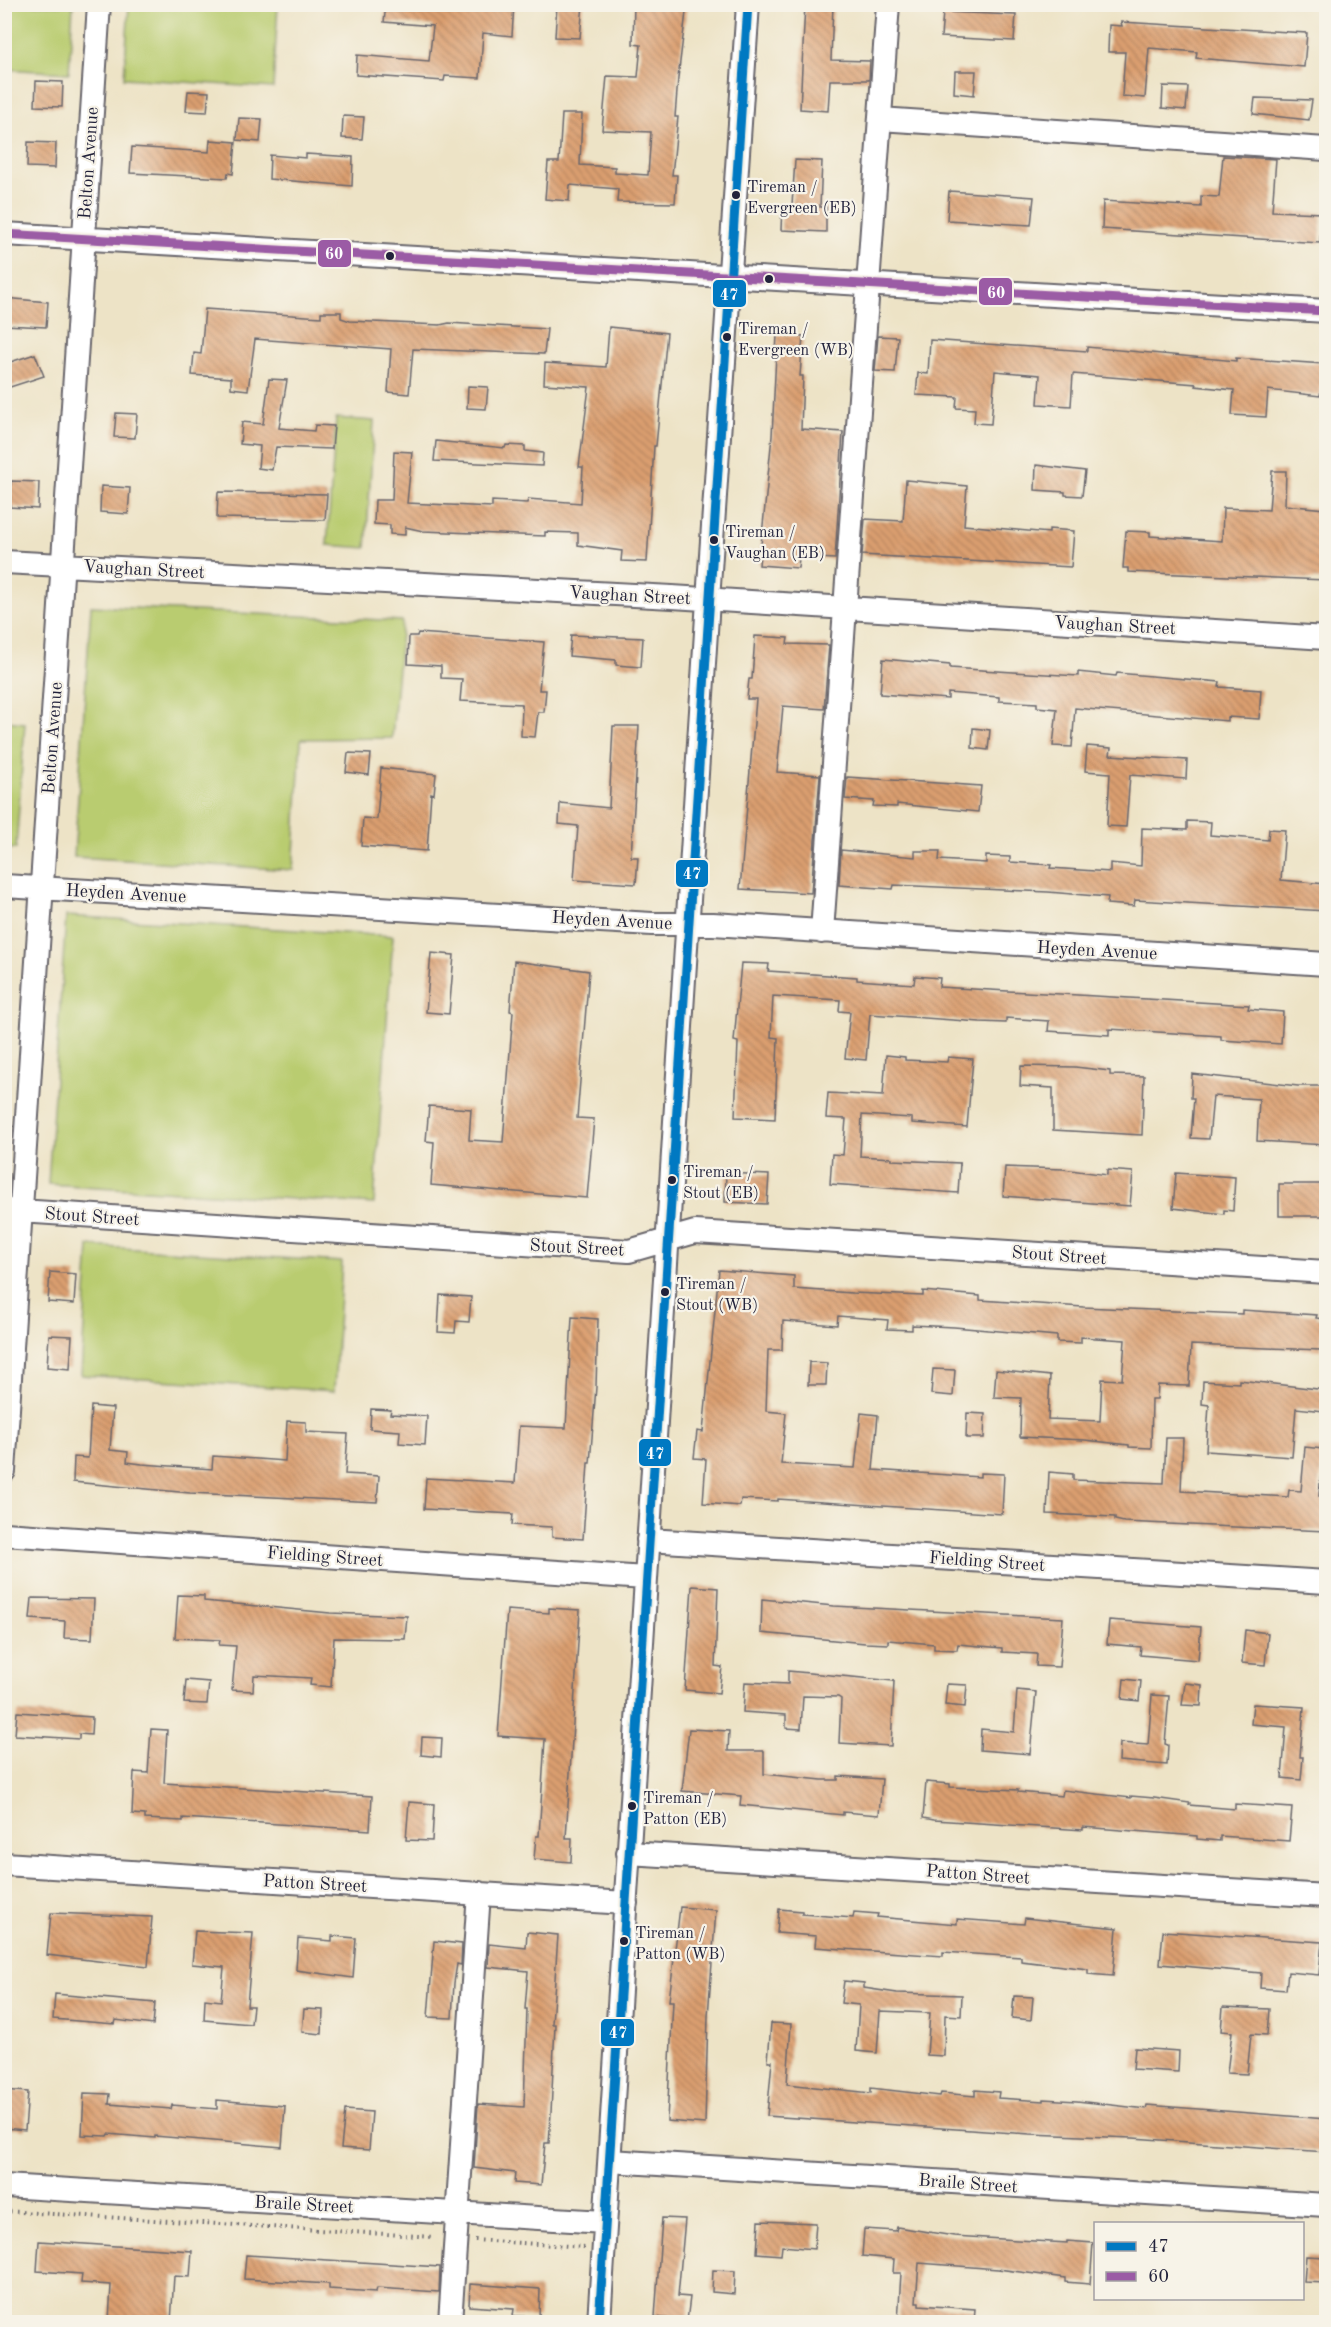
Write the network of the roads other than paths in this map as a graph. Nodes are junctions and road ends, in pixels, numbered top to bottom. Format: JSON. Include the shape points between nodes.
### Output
{"nodes":[{"id":1,"x":99,"y":4,"type":"edge"},
{"id":2,"x":748,"y":4,"type":"edge"},
{"id":3,"x":888,"y":4,"type":"edge"},
{"id":4,"x":880,"y":119,"type":"junction"},
{"id":5,"x":1326,"y":149,"type":"edge"},
{"id":6,"x":4,"y":234,"type":"edge"},
{"id":7,"x":83,"y":238,"type":"junction"},
{"id":8,"x":730,"y":275,"type":"junction"},
{"id":9,"x":868,"y":283,"type":"junction"},
{"id":10,"x":1326,"y":311,"type":"edge"},
{"id":11,"x":4,"y":562,"type":"edge"},
{"id":12,"x":63,"y":565,"type":"junction"},
{"id":13,"x":708,"y":600,"type":"junction"},
{"id":14,"x":843,"y":608,"type":"junction"},
{"id":15,"x":1326,"y":638,"type":"edge"},
{"id":16,"x":4,"y":886,"type":"edge"},
{"id":17,"x":43,"y":888,"type":"junction"},
{"id":18,"x":688,"y":924,"type":"junction"},
{"id":19,"x":822,"y":932,"type":"junction"},
{"id":20,"x":1326,"y":964,"type":"edge"},
{"id":21,"x":12,"y":1211,"type":"edge"},
{"id":22,"x":667,"y":1239,"type":"junction"},
{"id":23,"x":1326,"y":1272,"type":"edge"},
{"id":24,"x":4,"y":1471,"type":"edge"},
{"id":25,"x":4,"y":1534,"type":"edge"},
{"id":26,"x":648,"y":1540,"type":"junction"},
{"id":27,"x":645,"y":1578,"type":"junction"},
{"id":28,"x":1326,"y":1582,"type":"edge"},
{"id":29,"x":628,"y":1853,"type":"junction"},
{"id":30,"x":4,"y":1864,"type":"edge"},
{"id":31,"x":479,"y":1893,"type":"junction"},
{"id":32,"x":1326,"y":1896,"type":"edge"},
{"id":33,"x":626,"y":1903,"type":"junction"},
{"id":34,"x":610,"y":2161,"type":"junction"},
{"id":35,"x":4,"y":2186,"type":"edge"},
{"id":36,"x":1326,"y":2205,"type":"edge"},
{"id":37,"x":457,"y":2213,"type":"junction"},
{"id":38,"x":604,"y":2222,"type":"junction"},
{"id":39,"x":450,"y":2322,"type":"edge"},
{"id":40,"x":599,"y":2322,"type":"edge"}],
"edges":[{"from":1,"to":7,"type":"street","name":"Belton Avenue"},
{"from":2,"to":8,"type":"street"},
{"from":3,"to":4,"type":"street"},
{"from":4,"to":5,"type":"street"},
{"from":4,"to":9,"type":"street"},
{"from":6,"to":7,"type":"street"},
{"from":7,"to":8,"type":"street"},
{"from":7,"to":12,"type":"street","name":"Belton Avenue"},
{"from":8,"to":9,"type":"street"},
{"from":8,"to":13,"type":"street"},
{"from":9,"to":10,"type":"street"},
{"from":9,"to":14,"type":"street"},
{"from":11,"to":12,"type":"street","name":"Vaughan Street"},
{"from":12,"to":13,"type":"street","name":"Vaughan Street"},
{"from":12,"to":17,"type":"street","name":"Belton Avenue"},
{"from":13,"to":14,"type":"street","name":"Vaughan Street"},
{"from":13,"to":18,"type":"street"},
{"from":14,"to":15,"type":"street","name":"Vaughan Street"},
{"from":14,"to":19,"type":"street"},
{"from":16,"to":17,"type":"street","name":"Heyden Avenue"},
{"from":17,"to":18,"type":"street","name":"Heyden Avenue"},
{"from":17,"to":21,"type":"street","name":"Belton Avenue"},
{"from":18,"to":19,"type":"street","name":"Heyden Avenue"},
{"from":18,"to":22,"type":"street"},
{"from":19,"to":20,"type":"street","name":"Heyden Avenue"},
{"from":21,"to":22,"type":"street","name":"Stout Street","via":[[629,1251]]},
{"from":21,"to":24,"type":"street","name":"Belton Avenue"},
{"from":22,"to":23,"type":"street","name":"Stout Street","via":[[695,1232]]},
{"from":22,"to":26,"type":"street"},
{"from":25,"to":27,"type":"street","name":"Fielding Street"},
{"from":26,"to":27,"type":"street"},
{"from":26,"to":28,"type":"street","name":"Fielding Street"},
{"from":27,"to":29,"type":"street"},
{"from":29,"to":32,"type":"street","name":"Patton Street"},
{"from":29,"to":33,"type":"street"},
{"from":30,"to":31,"type":"street","name":"Patton Street"},
{"from":31,"to":33,"type":"street","name":"Patton Street"},
{"from":31,"to":37,"type":"street"},
{"from":33,"to":34,"type":"street"},
{"from":34,"to":36,"type":"street","name":"Braile Street"},
{"from":34,"to":38,"type":"street"},
{"from":35,"to":37,"type":"street","name":"Braile Street"},
{"from":37,"to":38,"type":"street","name":"Braile Street"},
{"from":37,"to":39,"type":"street"},
{"from":38,"to":40,"type":"street"}]}
